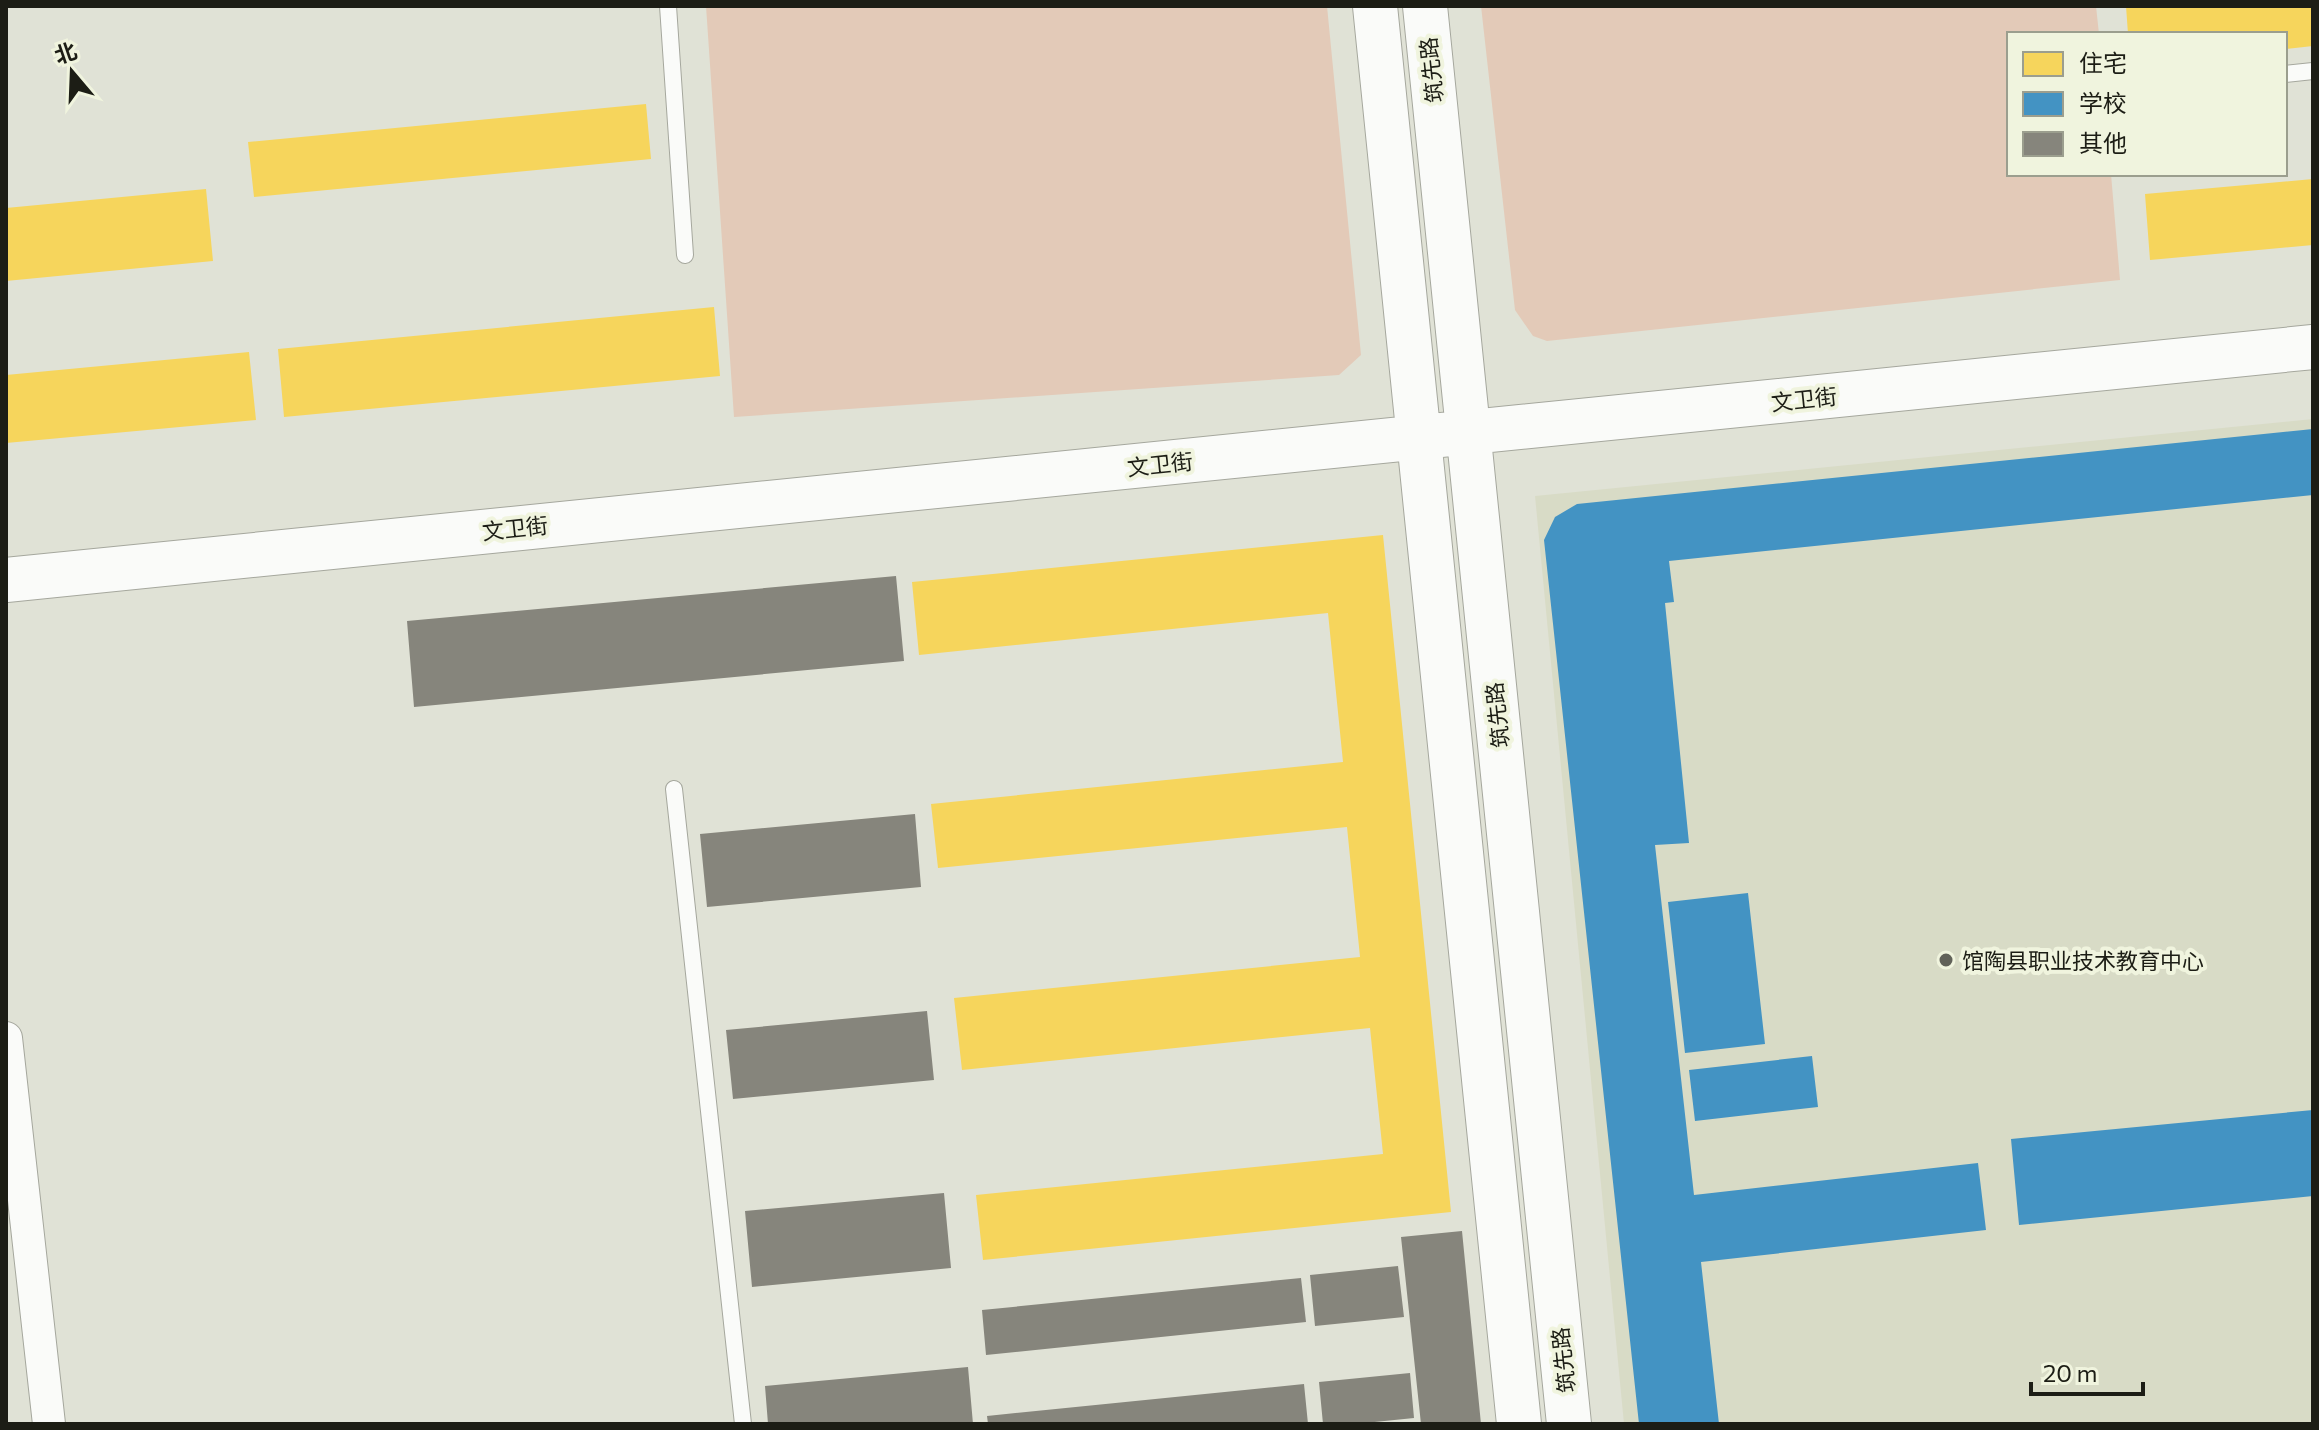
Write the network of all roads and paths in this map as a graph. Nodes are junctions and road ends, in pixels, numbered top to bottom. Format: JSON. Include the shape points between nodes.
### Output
{"nodes":[{"id":1,"x":668,"y":6,"type":"edge"},
{"id":2,"x":1375,"y":6,"type":"edge"},
{"id":3,"x":1425,"y":6,"type":"edge"},
{"id":4,"x":2313,"y":71,"type":"edge"},
{"id":5,"x":2287,"y":74,"type":"edge"},
{"id":6,"x":685,"y":255,"type":"dead end"},
{"id":7,"x":2313,"y":347,"type":"edge"},
{"id":8,"x":1468,"y":432,"type":"junction"},
{"id":9,"x":1418,"y":438,"type":"junction"},
{"id":10,"x":6,"y":580,"type":"edge"},
{"id":11,"x":674,"y":789,"type":"dead end"},
{"id":12,"x":6,"y":1038,"type":"edge"},
{"id":13,"x":49,"y":1424,"type":"edge"},
{"id":14,"x":743,"y":1424,"type":"edge"},
{"id":15,"x":1519,"y":1424,"type":"edge"},
{"id":16,"x":1569,"y":1424,"type":"edge"}],
"edges":[{"from":1,"to":6,"type":"lane"},
{"from":2,"to":9,"type":"street"},
{"from":3,"to":8,"type":"street","name":"筑先路"},
{"from":4,"to":5,"type":"lane"},
{"from":7,"to":8,"type":"street","name":"文卫街"},
{"from":8,"to":9,"type":"street","name":"文卫街"},
{"from":8,"to":16,"type":"street","name":"筑先路"},
{"from":9,"to":10,"type":"street","name":"文卫街"},
{"from":9,"to":15,"type":"street"},
{"from":11,"to":14,"type":"lane"},
{"from":12,"to":13,"type":"street"}]}
